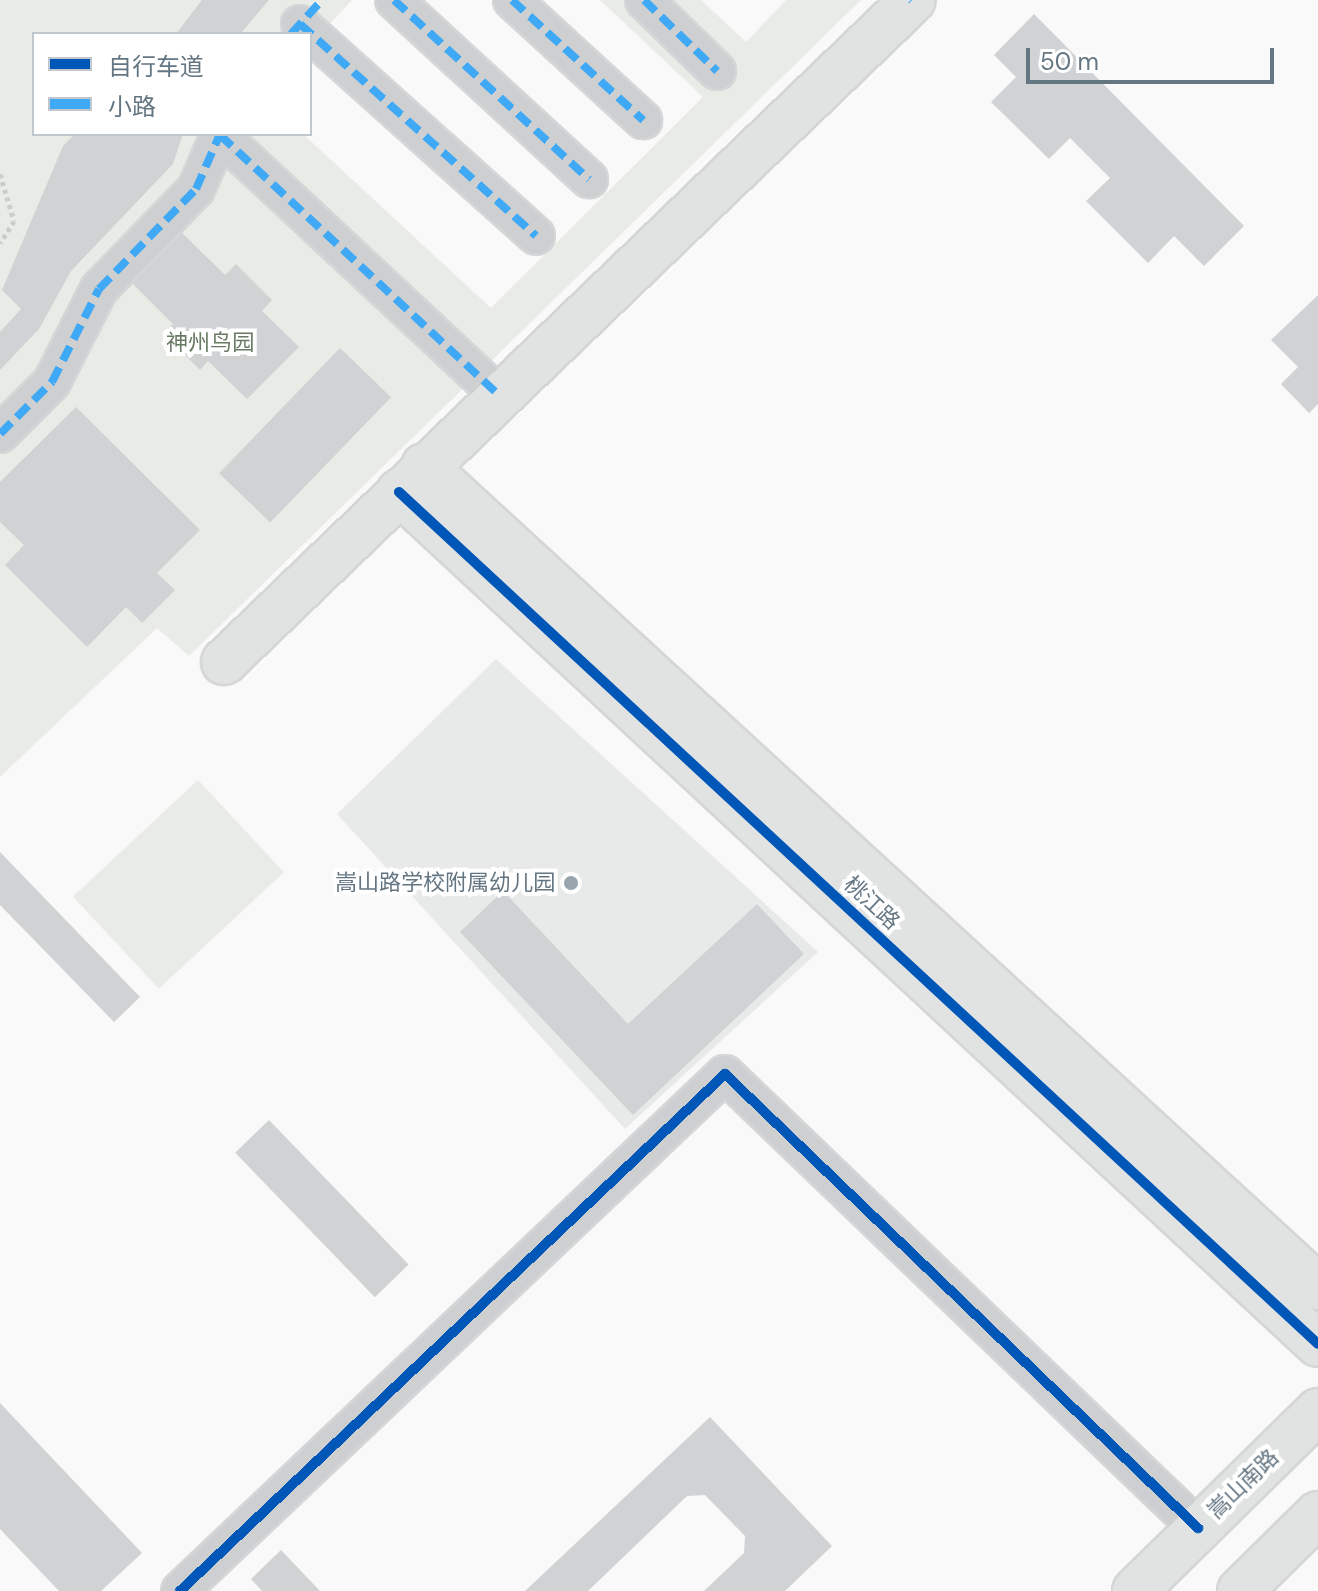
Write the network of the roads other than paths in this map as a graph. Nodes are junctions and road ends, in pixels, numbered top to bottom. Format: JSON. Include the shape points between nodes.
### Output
{"nodes":[{"id":1,"x":394,"y":0,"type":"edge"},
{"id":2,"x":512,"y":0,"type":"edge"},
{"id":3,"x":644,"y":0,"type":"edge"},
{"id":4,"x":912,"y":0,"type":"edge"},
{"id":5,"x":304,"y":19,"type":"edge"},
{"id":6,"x":717,"y":71,"type":"dead end"},
{"id":7,"x":643,"y":120,"type":"dead end"},
{"id":8,"x":219,"y":136,"type":"edge"},
{"id":9,"x":222,"y":136,"type":"edge"},
{"id":10,"x":589,"y":179,"type":"dead end"},
{"id":11,"x":536,"y":236,"type":"dead end"},
{"id":12,"x":499,"y":395,"type":"junction"},
{"id":13,"x":0,"y":434,"type":"edge"},
{"id":14,"x":412,"y":479,"type":"junction"},
{"id":15,"x":224,"y":662,"type":"dead end"},
{"id":16,"x":1318,"y":1287,"type":"edge"},
{"id":17,"x":1318,"y":1344,"type":"edge"},
{"id":18,"x":1318,"y":1411,"type":"edge"},
{"id":19,"x":1318,"y":1514,"type":"edge"},
{"id":20,"x":1198,"y":1528,"type":"junction"},
{"id":21,"x":180,"y":1591,"type":"edge"},
{"id":22,"x":1135,"y":1591,"type":"edge"},
{"id":23,"x":1240,"y":1591,"type":"edge"}],
"edges":[{"from":1,"to":10,"type":"street"},
{"from":2,"to":7,"type":"street"},
{"from":3,"to":6,"type":"street"},
{"from":4,"to":12,"type":"street"},
{"from":5,"to":11,"type":"street"},
{"from":8,"to":13,"type":"street","via":[[196,189],[99,289],[52,382]]},
{"from":9,"to":12,"type":"street"},
{"from":12,"to":14,"type":"street"},
{"from":14,"to":15,"type":"street"},
{"from":14,"to":16,"type":"street","name":"桃江路"},
{"from":14,"to":17,"type":"street","name":"桃江路"},
{"from":18,"to":20,"type":"street","name":"嵩山南路"},
{"from":19,"to":23,"type":"street"},
{"from":20,"to":21,"type":"street","via":[[725,1074]]},
{"from":20,"to":22,"type":"street","name":"嵩山南路"}]}
